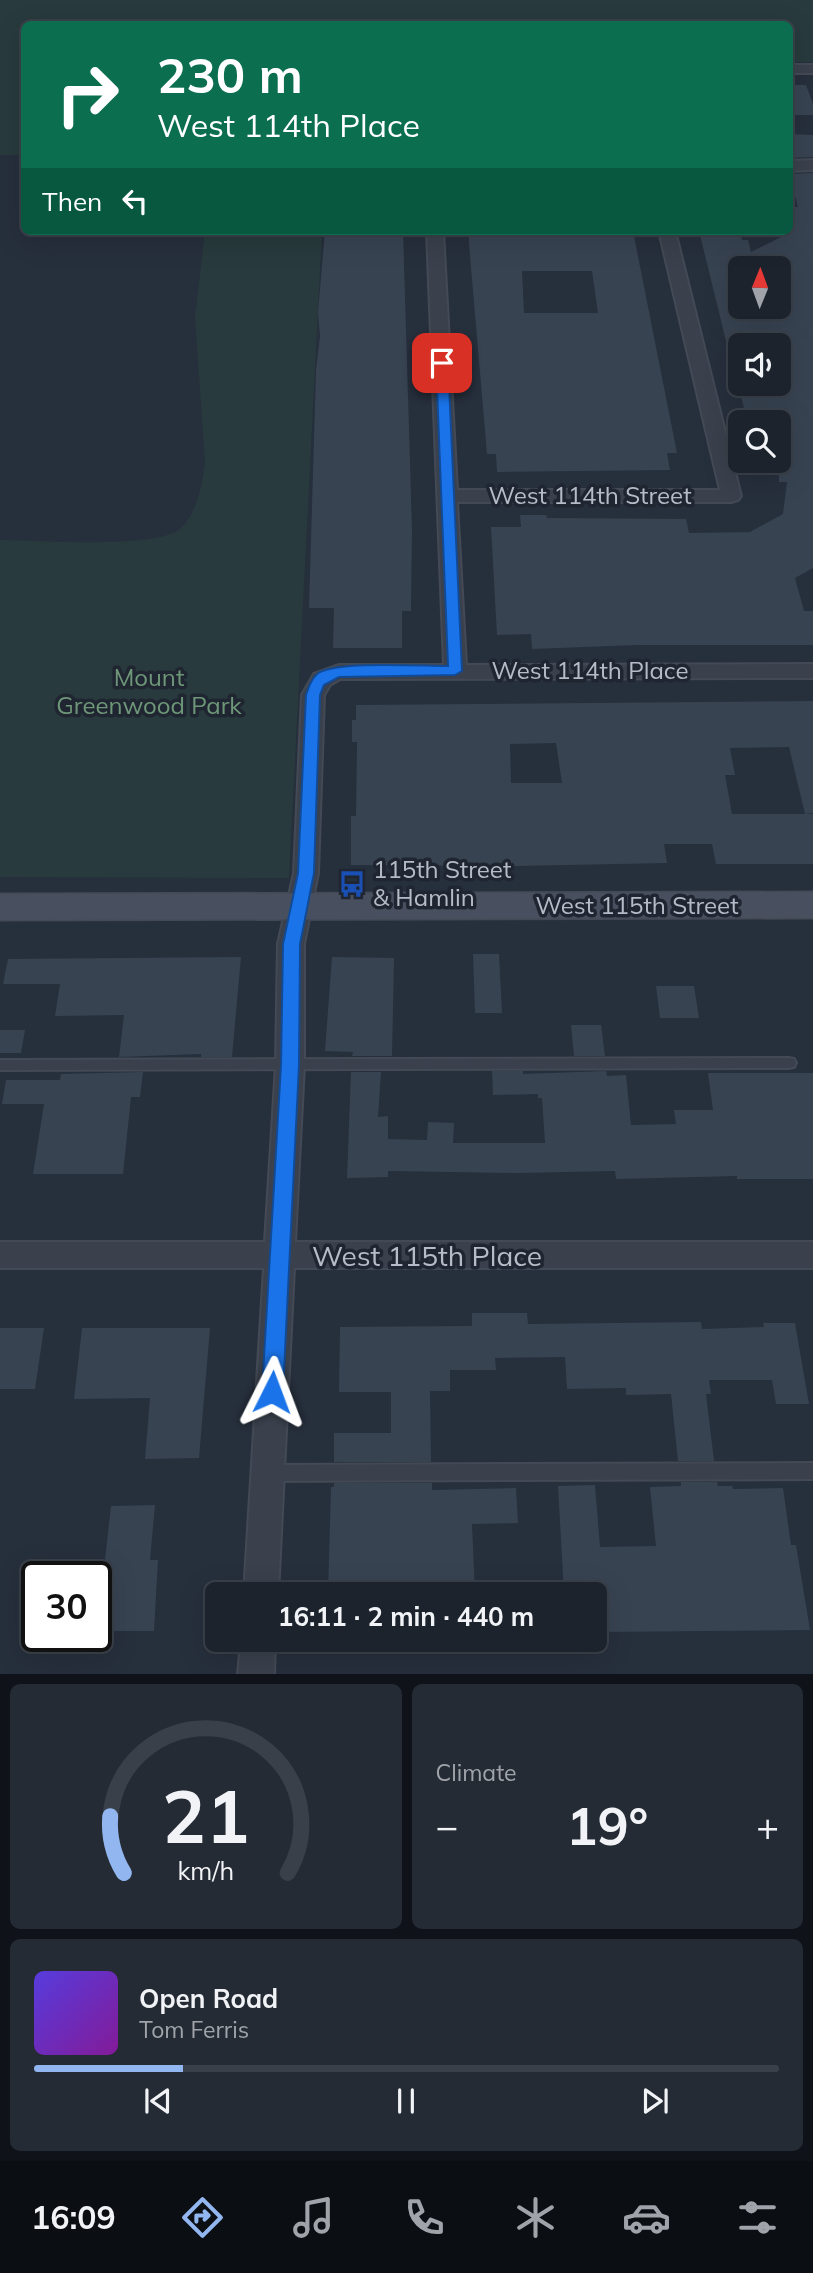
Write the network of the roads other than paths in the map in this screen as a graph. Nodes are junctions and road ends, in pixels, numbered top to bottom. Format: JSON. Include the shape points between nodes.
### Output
{"nodes":[{"id":1,"x":793,"y":69,"type":"edge"},
{"id":2,"x":813,"y":69,"type":"edge"},
{"id":3,"x":793,"y":166,"type":"edge"},
{"id":4,"x":813,"y":166,"type":"edge"},
{"id":5,"x":435,"y":235,"type":"edge"},
{"id":6,"x":668,"y":235,"type":"edge"},
{"id":7,"x":448,"y":496,"type":"junction"},
{"id":8,"x":455,"y":671,"type":"junction"},
{"id":9,"x":813,"y":671,"type":"edge"},
{"id":10,"x":813,"y":905,"type":"edge"},
{"id":11,"x":299,"y":906,"type":"junction"},
{"id":12,"x":0,"y":907,"type":"edge"},
{"id":13,"x":789,"y":1063,"type":"dead end"},
{"id":14,"x":0,"y":1065,"type":"edge"},
{"id":15,"x":290,"y":1065,"type":"junction"},
{"id":16,"x":0,"y":1255,"type":"edge"},
{"id":17,"x":813,"y":1255,"type":"edge"},
{"id":18,"x":280,"y":1256,"type":"junction"},
{"id":19,"x":813,"y":1471,"type":"edge"},
{"id":20,"x":268,"y":1473,"type":"junction"},
{"id":21,"x":262,"y":1582,"type":"edge"},
{"id":22,"x":257,"y":1652,"type":"edge"},
{"id":23,"x":256,"y":1674,"type":"edge"}],
"edges":[{"from":1,"to":2,"type":"street"},
{"from":3,"to":4,"type":"street"},
{"from":5,"to":7,"type":"street"},
{"from":6,"to":7,"type":"street","name":"West 114th Street","via":[[731,496]]},
{"from":7,"to":8,"type":"street"},
{"from":8,"to":9,"type":"street","name":"West 114th Place"},
{"from":8,"to":11,"type":"street","name":"West 114th Place","via":[[339,672],[317,683],[306,873]]},
{"from":10,"to":11,"type":"street","name":"West 115th Street"},
{"from":11,"to":12,"type":"street","name":"West 115th Street"},
{"from":11,"to":15,"type":"street","via":[[291,944]]},
{"from":13,"to":15,"type":"lane"},
{"from":14,"to":15,"type":"lane"},
{"from":15,"to":18,"type":"street"},
{"from":16,"to":18,"type":"street","name":"West 115th Place"},
{"from":17,"to":18,"type":"street","name":"West 115th Place"},
{"from":18,"to":20,"type":"street"},
{"from":19,"to":20,"type":"lane"},
{"from":20,"to":21,"type":"street"},
{"from":22,"to":23,"type":"street"}]}
